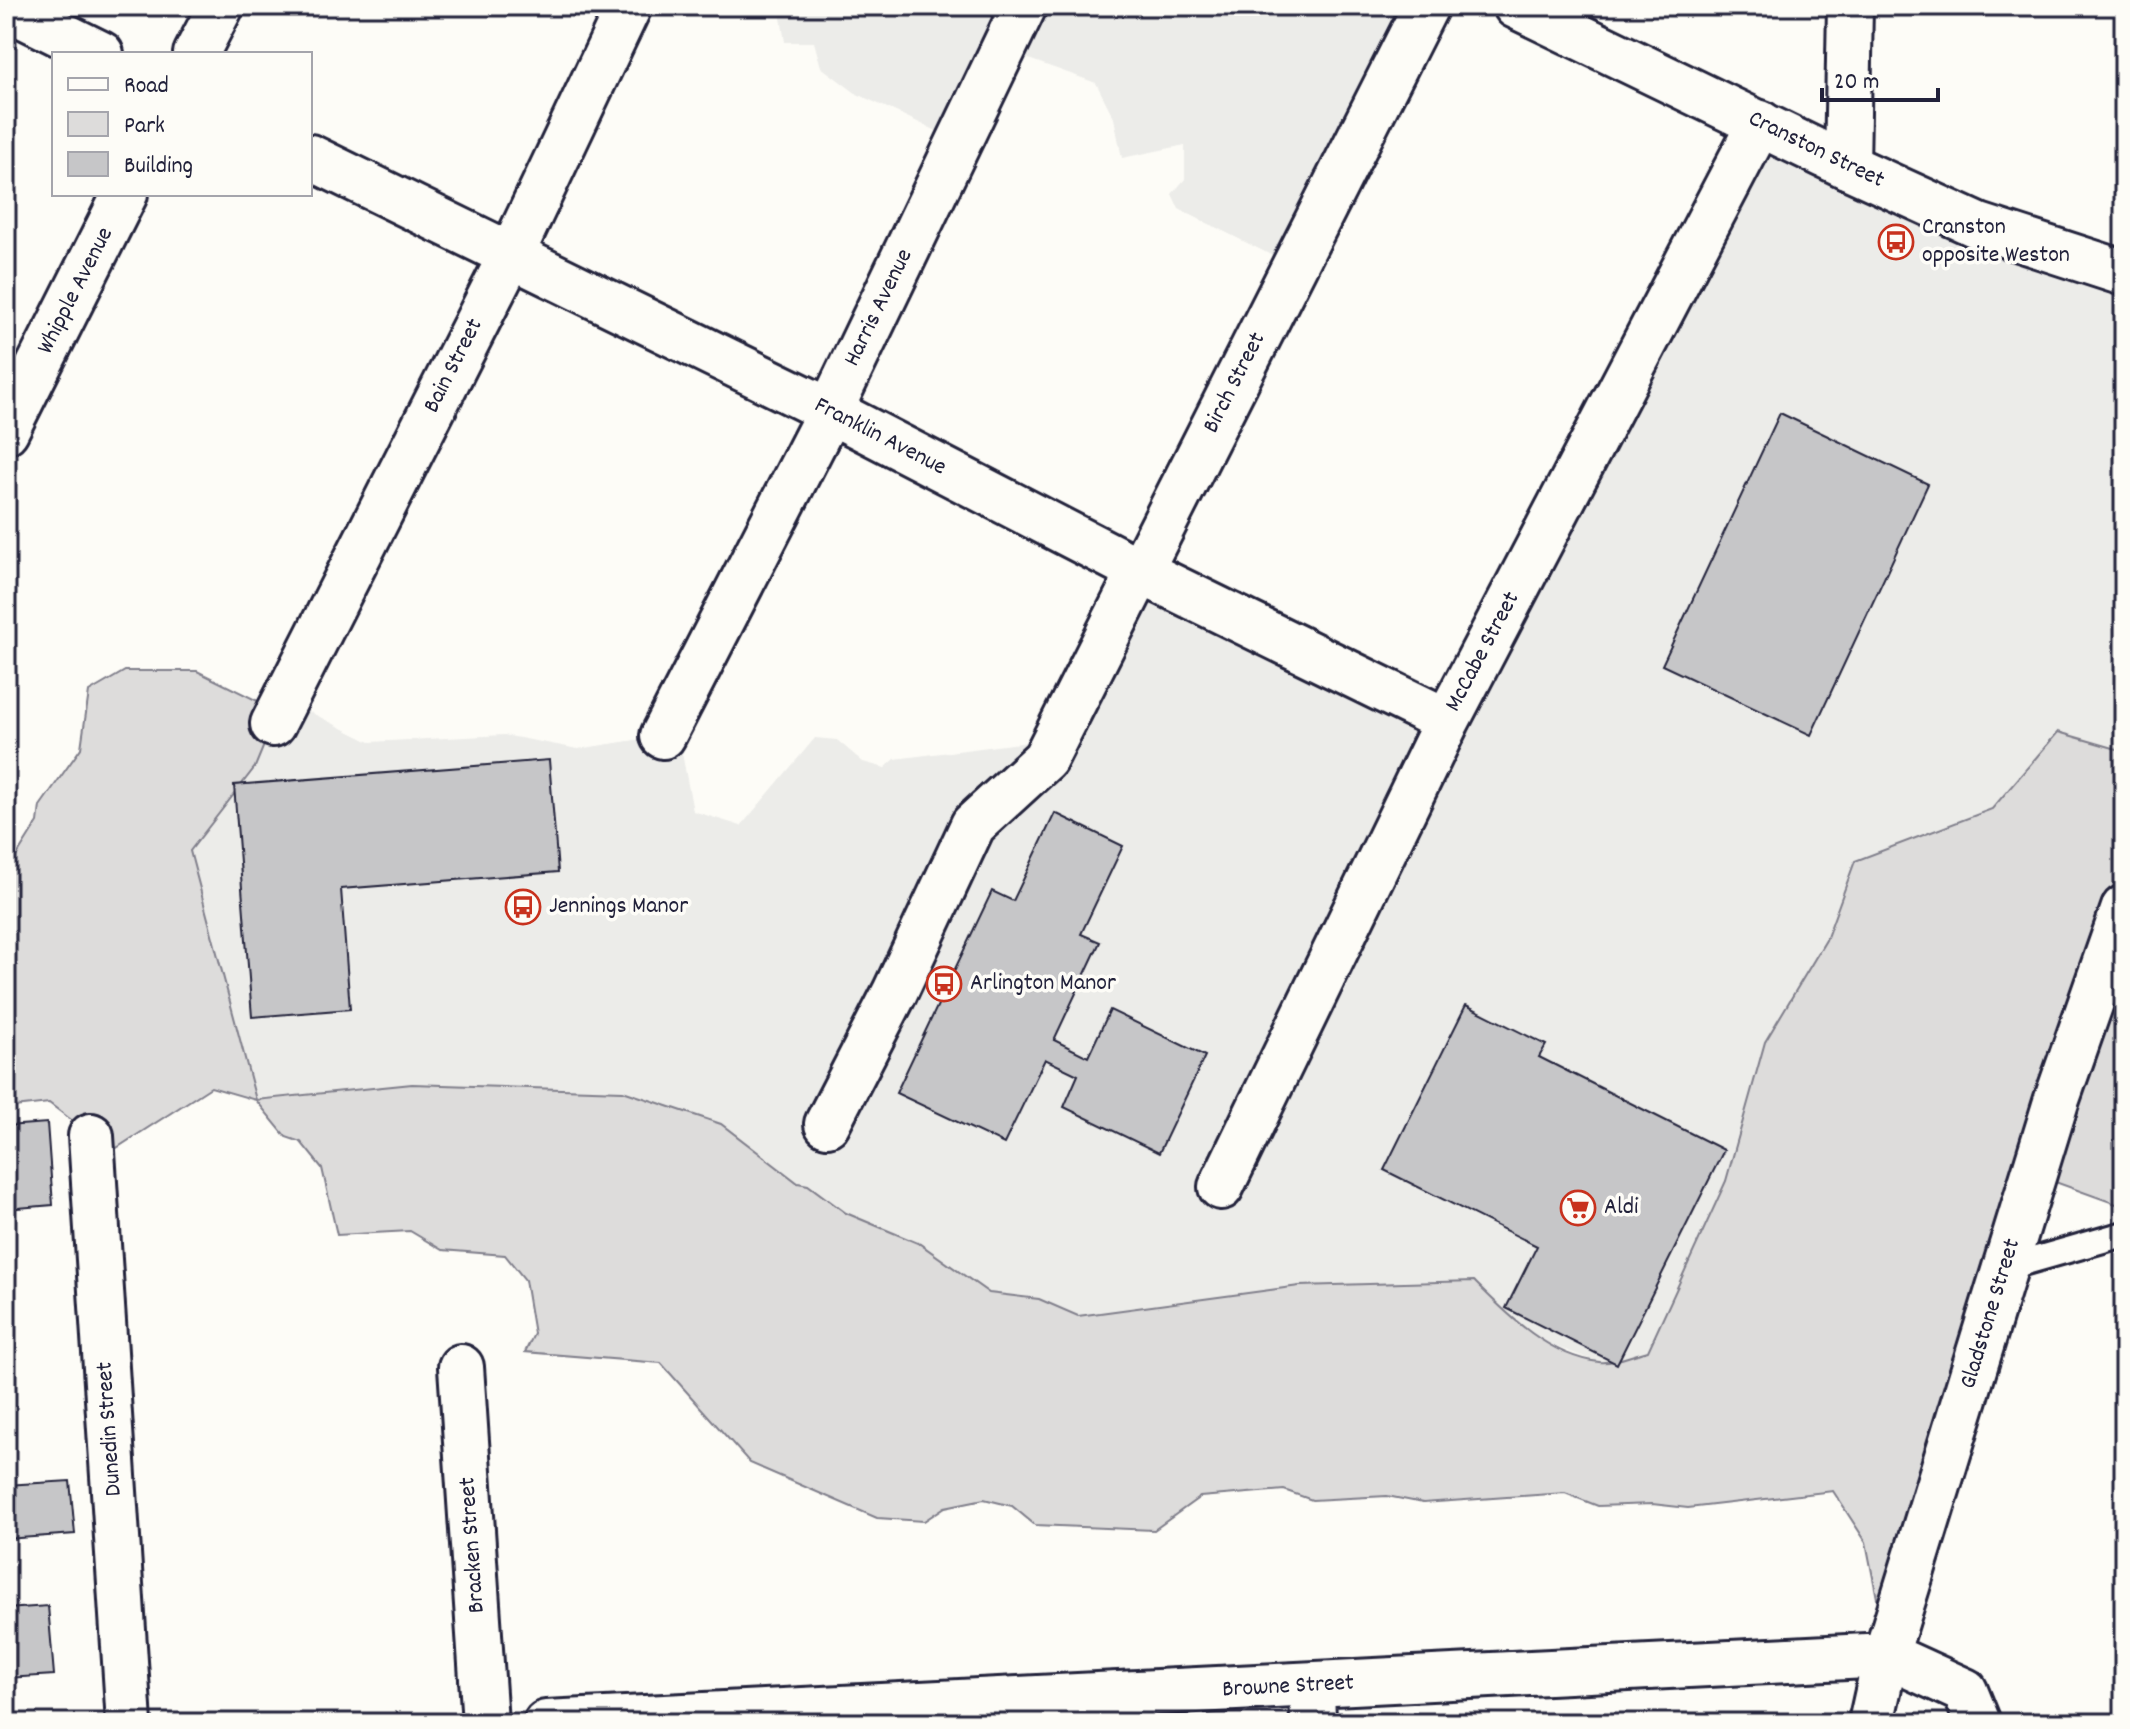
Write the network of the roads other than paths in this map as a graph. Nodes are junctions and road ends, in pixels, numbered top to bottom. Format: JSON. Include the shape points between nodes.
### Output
{"nodes":[{"id":1,"x":221,"y":6,"type":"edge"},
{"id":2,"x":629,"y":6,"type":"edge"},
{"id":3,"x":1024,"y":6,"type":"edge"},
{"id":4,"x":1426,"y":6,"type":"edge"},
{"id":5,"x":1516,"y":6,"type":"edge"},
{"id":6,"x":1850,"y":6,"type":"edge"},
{"id":7,"x":6,"y":7,"type":"edge"},
{"id":8,"x":97,"y":52,"type":"edge"},
{"id":9,"x":197,"y":52,"type":"edge"},
{"id":10,"x":1760,"y":123,"type":"junction"},
{"id":11,"x":312,"y":158,"type":"edge"},
{"id":12,"x":1847,"y":166,"type":"junction"},
{"id":13,"x":124,"y":196,"type":"edge"},
{"id":14,"x":511,"y":255,"type":"junction"},
{"id":15,"x":2124,"y":273,"type":"edge"},
{"id":16,"x":12,"y":405,"type":"edge"},
{"id":17,"x":830,"y":411,"type":"junction"},
{"id":18,"x":1140,"y":571,"type":"junction"},
{"id":19,"x":1447,"y":721,"type":"junction"},
{"id":20,"x":273,"y":724,"type":"dead end"},
{"id":21,"x":663,"y":736,"type":"dead end"},
{"id":22,"x":2124,"y":908,"type":"edge"},
{"id":23,"x":827,"y":1124,"type":"dead end"},
{"id":24,"x":91,"y":1136,"type":"dead end"},
{"id":25,"x":1221,"y":1187,"type":"dead end"},
{"id":26,"x":2124,"y":1234,"type":"edge"},
{"id":27,"x":2005,"y":1268,"type":"junction"},
{"id":28,"x":461,"y":1367,"type":"dead end"},
{"id":29,"x":1886,"y":1655,"type":"junction"},
{"id":30,"x":1312,"y":1704,"type":"edge"},
{"id":31,"x":885,"y":1716,"type":"edge"},
{"id":32,"x":129,"y":1723,"type":"edge"},
{"id":33,"x":485,"y":1723,"type":"edge"},
{"id":34,"x":546,"y":1723,"type":"edge"},
{"id":35,"x":1871,"y":1723,"type":"edge"},
{"id":36,"x":1978,"y":1723,"type":"edge"}],
"edges":[{"from":1,"to":9,"type":"street"},
{"from":2,"to":14,"type":"street","name":"Bain Street"},
{"from":3,"to":17,"type":"street","name":"Harris Avenue"},
{"from":4,"to":18,"type":"street","name":"Birch Street"},
{"from":5,"to":10,"type":"street","name":"Cranston Street"},
{"from":6,"to":12,"type":"street"},
{"from":7,"to":8,"type":"street"},
{"from":10,"to":12,"type":"street","name":"Cranston Street"},
{"from":10,"to":19,"type":"street","name":"McCabe Street"},
{"from":11,"to":14,"type":"street","name":"Franklin Avenue"},
{"from":12,"to":15,"type":"street","name":"Cranston Street","via":[[1979,226]]},
{"from":13,"to":16,"type":"street","name":"Whipple Avenue"},
{"from":14,"to":17,"type":"street","name":"Franklin Avenue"},
{"from":14,"to":20,"type":"street","name":"Bain Street"},
{"from":17,"to":18,"type":"street","name":"Franklin Avenue"},
{"from":17,"to":21,"type":"street","name":"Harris Avenue"},
{"from":18,"to":19,"type":"street","name":"Franklin Avenue"},
{"from":18,"to":23,"type":"street","name":"Birch Street","via":[[1045,759],[973,825]]},
{"from":19,"to":25,"type":"street","name":"McCabe Street"},
{"from":22,"to":27,"type":"street","name":"Gladstone Street"},
{"from":24,"to":32,"type":"street","name":"Dunedin Street"},
{"from":26,"to":27,"type":"lane"},
{"from":27,"to":29,"type":"street","name":"Gladstone Street"},
{"from":28,"to":33,"type":"street","name":"Bracken Street"},
{"from":29,"to":30,"type":"street","name":"Browne Street"},
{"from":29,"to":35,"type":"street","name":"Gladstone Street"},
{"from":29,"to":36,"type":"street","via":[[1965,1691]]},
{"from":30,"to":31,"type":"street","name":"Browne Street"},
{"from":31,"to":34,"type":"street","name":"Browne Street"}]}
